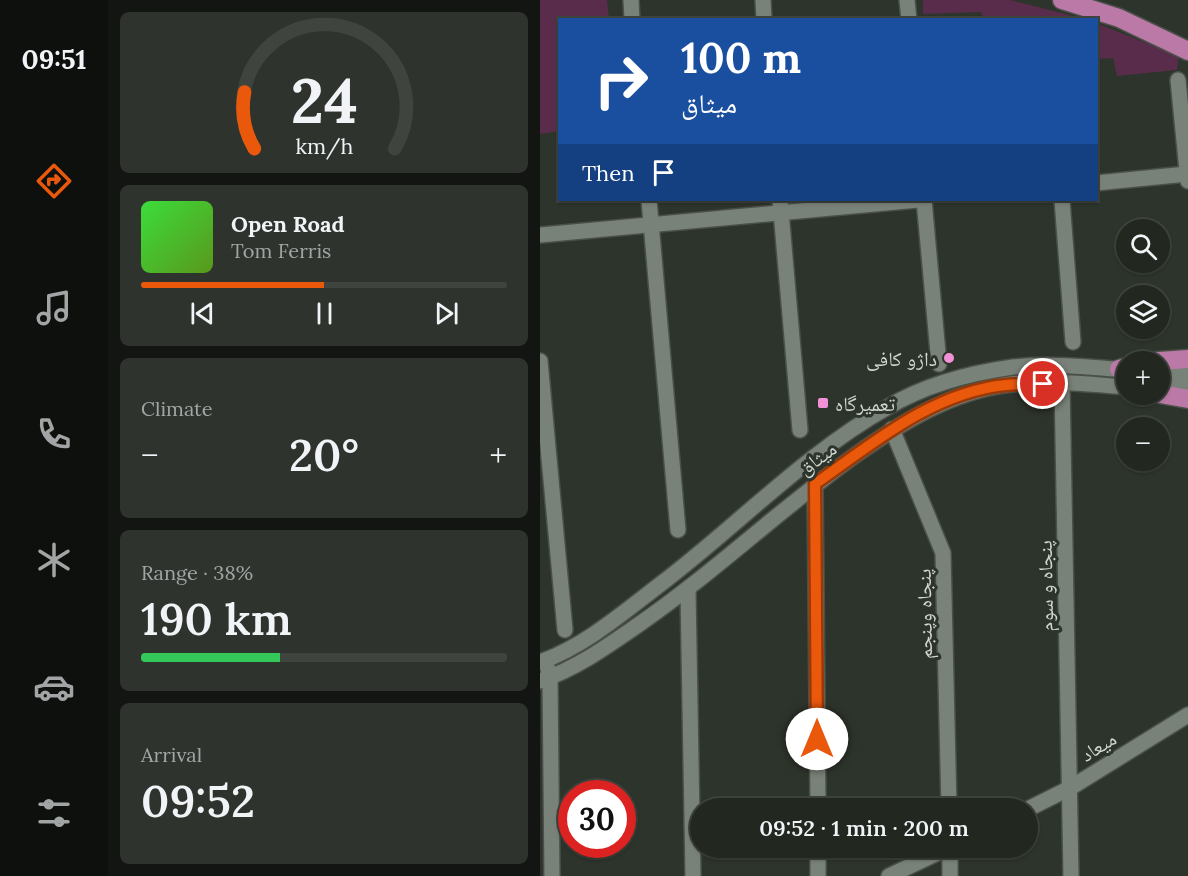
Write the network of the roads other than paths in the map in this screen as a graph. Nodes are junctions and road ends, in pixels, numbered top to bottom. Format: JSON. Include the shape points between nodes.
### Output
{"nodes":[{"id":1,"x":631,"y":0,"type":"edge"},
{"id":2,"x":762,"y":0,"type":"edge"},
{"id":3,"x":907,"y":0,"type":"edge"},
{"id":4,"x":1062,"y":0,"type":"edge"},
{"id":5,"x":632,"y":18,"type":"edge"},
{"id":6,"x":764,"y":18,"type":"edge"},
{"id":7,"x":909,"y":18,"type":"edge"},
{"id":8,"x":1188,"y":51,"type":"edge"},
{"id":9,"x":1178,"y":80,"type":"dead end"},
{"id":10,"x":1187,"y":174,"type":"edge"},
{"id":11,"x":1188,"y":180,"type":"edge"},
{"id":12,"x":1098,"y":183,"type":"edge"},
{"id":13,"x":649,"y":201,"type":"edge"},
{"id":14,"x":895,"y":201,"type":"edge"},
{"id":15,"x":924,"y":201,"type":"edge"},
{"id":16,"x":1062,"y":201,"type":"edge"},
{"id":17,"x":781,"y":206,"type":"edge"},
{"id":18,"x":651,"y":225,"type":"junction"},
{"id":19,"x":540,"y":236,"type":"edge"},
{"id":20,"x":1073,"y":342,"type":"dead end"},
{"id":21,"x":1188,"y":359,"type":"edge"},
{"id":22,"x":1170,"y":360,"type":"edge"},
{"id":23,"x":540,"y":361,"type":"edge"},
{"id":24,"x":939,"y":364,"type":"dead end"},
{"id":25,"x":1116,"y":369,"type":"edge"},
{"id":26,"x":1188,"y":371,"type":"edge"},
{"id":27,"x":1170,"y":372,"type":"edge"},
{"id":28,"x":1062,"y":383,"type":"junction"},
{"id":29,"x":1188,"y":385,"type":"edge"},
{"id":30,"x":1116,"y":386,"type":"edge"},
{"id":31,"x":1170,"y":386,"type":"edge"},
{"id":32,"x":1170,"y":396,"type":"edge"},
{"id":33,"x":1188,"y":399,"type":"edge"},
{"id":34,"x":800,"y":429,"type":"dead end"},
{"id":35,"x":892,"y":429,"type":"junction"},
{"id":36,"x":815,"y":484,"type":"junction"},
{"id":37,"x":678,"y":530,"type":"dead end"},
{"id":38,"x":687,"y":591,"type":"junction"},
{"id":39,"x":565,"y":630,"type":"dead end"},
{"id":40,"x":543,"y":661,"type":"edge"},
{"id":41,"x":545,"y":679,"type":"edge"},
{"id":42,"x":1188,"y":715,"type":"edge"},
{"id":43,"x":1070,"y":788,"type":"junction"},
{"id":44,"x":818,"y":798,"type":"edge"},
{"id":45,"x":950,"y":798,"type":"edge"},
{"id":46,"x":1038,"y":804,"type":"edge"},
{"id":47,"x":818,"y":858,"type":"edge"},
{"id":48,"x":928,"y":858,"type":"edge"},
{"id":49,"x":949,"y":858,"type":"edge"},
{"id":50,"x":552,"y":876,"type":"edge"},
{"id":51,"x":693,"y":876,"type":"edge"},
{"id":52,"x":818,"y":876,"type":"edge"},
{"id":53,"x":889,"y":876,"type":"edge"},
{"id":54,"x":950,"y":876,"type":"edge"},
{"id":55,"x":1071,"y":876,"type":"edge"}],
"edges":[{"from":1,"to":5,"type":"street"},
{"from":2,"to":6,"type":"street"},
{"from":3,"to":7,"type":"street"},
{"from":4,"to":8,"type":"highway","via":[[1119,18]]},
{"from":9,"to":10,"type":"street"},
{"from":10,"to":11,"type":"street"},
{"from":10,"to":12,"type":"street"},
{"from":13,"to":18,"type":"street"},
{"from":14,"to":17,"type":"street"},
{"from":15,"to":24,"type":"street"},
{"from":16,"to":20,"type":"street"},
{"from":17,"to":18,"type":"street"},
{"from":17,"to":34,"type":"street"},
{"from":18,"to":19,"type":"street"},
{"from":18,"to":37,"type":"street"},
{"from":21,"to":22,"type":"highway"},
{"from":23,"to":39,"type":"street"},
{"from":25,"to":40,"type":"street","name":"میثاق","via":[[1014,367],[955,379],[888,406],[840,438],[702,553],[614,620]]},
{"from":26,"to":27,"type":"street"},
{"from":28,"to":30,"type":"street","name":"میثاق"},
{"from":28,"to":35,"type":"street","name":"میثاق","via":[[1004,385],[970,393],[926,410]]},
{"from":28,"to":43,"type":"street","name":"پنجاه و سوم"},
{"from":29,"to":31,"type":"street"},
{"from":32,"to":33,"type":"highway"},
{"from":35,"to":36,"type":"street","name":"میثاق"},
{"from":35,"to":45,"type":"street","name":"پنجاه وپنجم","via":[[943,554]]},
{"from":36,"to":38,"type":"street","name":"میثاق"},
{"from":36,"to":44,"type":"street"},
{"from":38,"to":41,"type":"street","name":"میثاق","via":[[586,662]]},
{"from":38,"to":51,"type":"street"},
{"from":40,"to":41,"type":"street"},
{"from":41,"to":50,"type":"street"},
{"from":42,"to":43,"type":"street","name":"میعاد"},
{"from":43,"to":46,"type":"street","name":"میعاد"},
{"from":43,"to":55,"type":"street","name":"پنجاه و سوم"},
{"from":47,"to":52,"type":"street"},
{"from":48,"to":53,"type":"street"},
{"from":49,"to":54,"type":"street"}]}
